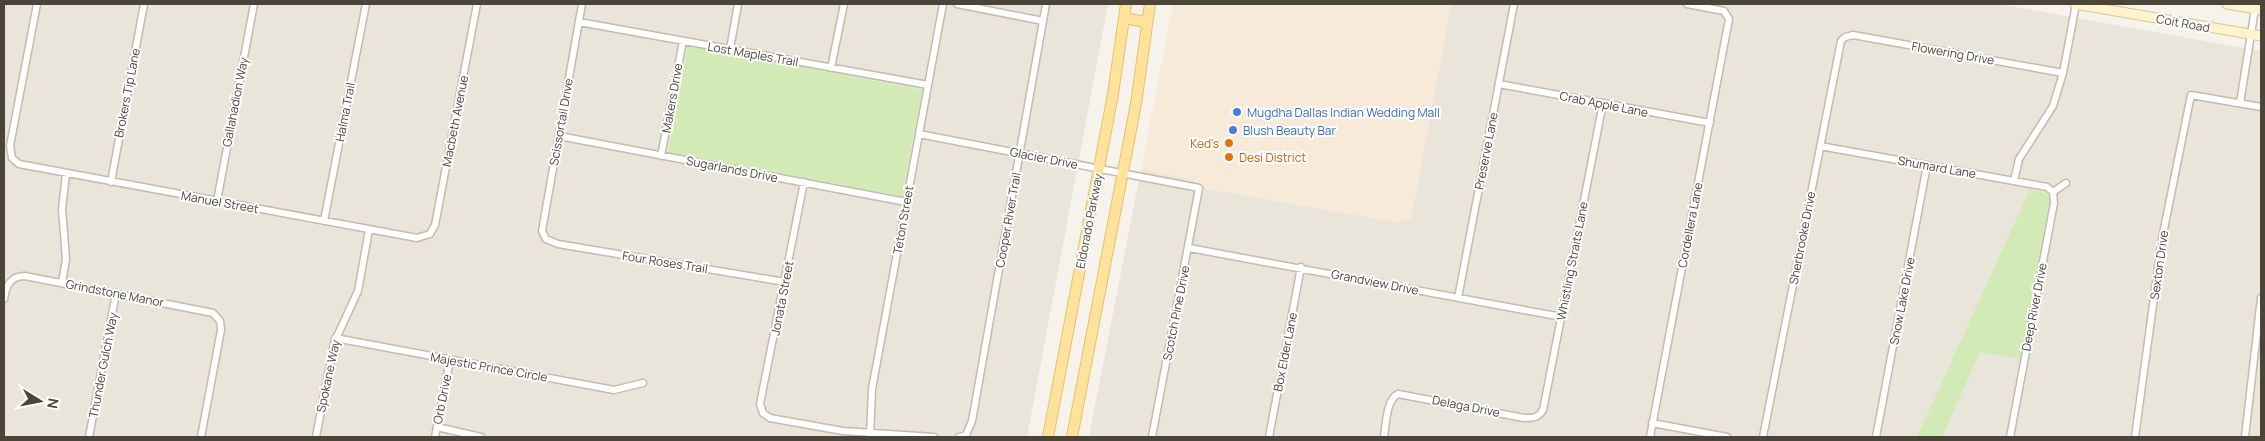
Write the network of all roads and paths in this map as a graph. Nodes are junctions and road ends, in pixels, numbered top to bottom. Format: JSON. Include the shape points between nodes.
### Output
{"nodes":[{"id":1,"x":36,"y":4,"type":"edge"},
{"id":2,"x":144,"y":4,"type":"edge"},
{"id":3,"x":254,"y":4,"type":"edge"},
{"id":4,"x":366,"y":4,"type":"edge"},
{"id":5,"x":477,"y":4,"type":"edge"},
{"id":6,"x":582,"y":4,"type":"edge"},
{"id":7,"x":738,"y":4,"type":"edge"},
{"id":8,"x":844,"y":4,"type":"edge"},
{"id":9,"x":943,"y":4,"type":"edge"},
{"id":10,"x":957,"y":4,"type":"edge"},
{"id":11,"x":1046,"y":4,"type":"edge"},
{"id":12,"x":1126,"y":4,"type":"edge"},
{"id":13,"x":1150,"y":4,"type":"edge"},
{"id":14,"x":1514,"y":4,"type":"edge"},
{"id":15,"x":1687,"y":4,"type":"edge"},
{"id":16,"x":2076,"y":4,"type":"edge"},
{"id":17,"x":2227,"y":4,"type":"edge"},
{"id":18,"x":2258,"y":10,"type":"edge"},
{"id":19,"x":1124,"y":18,"type":"junction"},
{"id":20,"x":1043,"y":21,"type":"junction"},
{"id":21,"x":579,"y":22,"type":"junction"},
{"id":22,"x":1146,"y":22,"type":"junction"},
{"id":23,"x":2257,"y":36,"type":"edge"},
{"id":24,"x":1842,"y":39,"type":"joint"},
{"id":25,"x":683,"y":41,"type":"junction"},
{"id":26,"x":730,"y":49,"type":"junction"},
{"id":27,"x":831,"y":68,"type":"junction"},
{"id":28,"x":2063,"y":74,"type":"junction"},
{"id":29,"x":1499,"y":84,"type":"junction"},
{"id":30,"x":928,"y":85,"type":"junction"},
{"id":31,"x":1603,"y":103,"type":"junction"},
{"id":32,"x":2240,"y":103,"type":"junction"},
{"id":33,"x":2261,"y":107,"type":"edge"},
{"id":34,"x":1710,"y":123,"type":"junction"},
{"id":35,"x":919,"y":134,"type":"junction"},
{"id":36,"x":559,"y":136,"type":"junction"},
{"id":37,"x":1820,"y":146,"type":"junction"},
{"id":38,"x":1019,"y":154,"type":"junction"},
{"id":39,"x":661,"y":156,"type":"junction"},
{"id":40,"x":1927,"y":165,"type":"junction"},
{"id":41,"x":1099,"y":169,"type":"junction"},
{"id":42,"x":66,"y":174,"type":"junction"},
{"id":43,"x":1123,"y":174,"type":"junction"},
{"id":44,"x":2014,"y":180,"type":"junction"},
{"id":45,"x":111,"y":182,"type":"junction"},
{"id":46,"x":804,"y":182,"type":"junction"},
{"id":47,"x":2066,"y":183,"type":"dead end"},
{"id":48,"x":1199,"y":188,"type":"joint"},
{"id":49,"x":2053,"y":192,"type":"junction"},
{"id":50,"x":217,"y":201,"type":"junction"},
{"id":51,"x":906,"y":202,"type":"junction"},
{"id":52,"x":324,"y":221,"type":"junction"},
{"id":53,"x":369,"y":230,"type":"junction"},
{"id":54,"x":428,"y":235,"type":"joint"},
{"id":55,"x":546,"y":239,"type":"joint"},
{"id":56,"x":1189,"y":248,"type":"junction"},
{"id":57,"x":1301,"y":267,"type":"junction"},
{"id":58,"x":785,"y":282,"type":"junction"},
{"id":59,"x":62,"y":283,"type":"junction"},
{"id":60,"x":116,"y":293,"type":"junction"},
{"id":61,"x":1458,"y":298,"type":"junction"},
{"id":62,"x":2261,"y":298,"type":"edge"},
{"id":63,"x":4,"y":299,"type":"edge"},
{"id":64,"x":1562,"y":317,"type":"junction"},
{"id":65,"x":335,"y":338,"type":"junction"},
{"id":66,"x":450,"y":360,"type":"junction"},
{"id":67,"x":643,"y":383,"type":"dead end"},
{"id":68,"x":1538,"y":417,"type":"joint"},
{"id":69,"x":1652,"y":423,"type":"junction"},
{"id":70,"x":437,"y":427,"type":"junction"},
{"id":71,"x":870,"y":435,"type":"edge"},
{"id":72,"x":962,"y":436,"type":"edge"},
{"id":73,"x":89,"y":437,"type":"edge"},
{"id":74,"x":201,"y":437,"type":"edge"},
{"id":75,"x":316,"y":437,"type":"edge"},
{"id":76,"x":435,"y":437,"type":"edge"},
{"id":77,"x":481,"y":437,"type":"edge"},
{"id":78,"x":934,"y":437,"type":"edge"},
{"id":79,"x":1048,"y":437,"type":"edge"},
{"id":80,"x":1072,"y":437,"type":"edge"},
{"id":81,"x":1152,"y":437,"type":"edge"},
{"id":82,"x":1269,"y":437,"type":"edge"},
{"id":83,"x":1384,"y":437,"type":"edge"},
{"id":84,"x":1650,"y":437,"type":"edge"},
{"id":85,"x":1727,"y":437,"type":"edge"},
{"id":86,"x":1763,"y":437,"type":"edge"},
{"id":87,"x":1876,"y":437,"type":"edge"},
{"id":88,"x":2010,"y":437,"type":"edge"},
{"id":89,"x":2135,"y":437,"type":"edge"},
{"id":90,"x":2245,"y":437,"type":"edge"}],
"edges":[{"from":1,"to":42,"type":"street","name":"Manuel Street","via":[[10,146],[13,159],[24,166]]},
{"from":2,"to":45,"type":"street","name":"Brokers Tip Lane"},
{"from":3,"to":50,"type":"street","name":"Gallahadion Way"},
{"from":4,"to":52,"type":"street","name":"Halma Trail"},
{"from":5,"to":54,"type":"street","name":"Macbeth Avenue","via":[[435,224]]},
{"from":6,"to":21,"type":"street","name":"Scissortail Drive"},
{"from":7,"to":26,"type":"street"},
{"from":8,"to":27,"type":"street"},
{"from":9,"to":30,"type":"street","name":"Teton Street"},
{"from":10,"to":20,"type":"street"},
{"from":11,"to":20,"type":"street","name":"Cooper River Trail"},
{"from":12,"to":19,"type":"main road","name":"Eldorado Parkway"},
{"from":13,"to":22,"type":"main road","name":"Eldorado Parkway"},
{"from":14,"to":29,"type":"street","name":"Preserve Lane"},
{"from":15,"to":34,"type":"street","name":"Cordellera Lane","via":[[1727,13],[1729,20]]},
{"from":16,"to":23,"type":"main road","name":"Coit Road"},
{"from":16,"to":28,"type":"street"},
{"from":17,"to":18,"type":"main road"},
{"from":18,"to":23,"type":"street"},
{"from":19,"to":22,"type":"main road"},
{"from":19,"to":41,"type":"main road","name":"Eldorado Parkway"},
{"from":20,"to":38,"type":"street","name":"Cooper River Trail"},
{"from":21,"to":25,"type":"street","name":"Lost Maples Trail"},
{"from":21,"to":36,"type":"street","name":"Scissortail Drive"},
{"from":22,"to":43,"type":"main road","name":"Eldorado Parkway"},
{"from":23,"to":32,"type":"street"},
{"from":24,"to":28,"type":"street","name":"Flowering Drive","via":[[1853,35]]},
{"from":24,"to":37,"type":"street","name":"Sherbrooke Drive"},
{"from":25,"to":26,"type":"street","name":"Lost Maples Trail"},
{"from":25,"to":39,"type":"street","name":"Makers Drive"},
{"from":26,"to":27,"type":"street","name":"Lost Maples Trail"},
{"from":27,"to":30,"type":"street","name":"Lost Maples Trail"},
{"from":28,"to":44,"type":"street","via":[[2053,106],[2019,160]]},
{"from":29,"to":31,"type":"street","name":"Crab Apple Lane"},
{"from":29,"to":61,"type":"street","name":"Preserve Lane"},
{"from":30,"to":35,"type":"street","name":"Teton Street"},
{"from":31,"to":34,"type":"street","name":"Crab Apple Lane"},
{"from":31,"to":64,"type":"street","name":"Whistling Straits Lane"},
{"from":32,"to":33,"type":"street"},
{"from":32,"to":89,"type":"street","name":"Sexton Drive","via":[[2191,95],[2162,239]]},
{"from":34,"to":69,"type":"street","name":"Cordellera Lane"},
{"from":35,"to":38,"type":"street","name":"Glacier Drive"},
{"from":35,"to":51,"type":"street","name":"Teton Street"},
{"from":36,"to":39,"type":"street","name":"Sugarlands Drive"},
{"from":36,"to":55,"type":"street","name":"Scissortail Drive","via":[[542,231]]},
{"from":37,"to":40,"type":"street","name":"Shumard Lane"},
{"from":37,"to":86,"type":"street","name":"Sherbrooke Drive"},
{"from":38,"to":41,"type":"street","name":"Glacier Drive"},
{"from":38,"to":72,"type":"street","name":"Cooper River Trail","via":[[972,421]]},
{"from":39,"to":46,"type":"street","name":"Sugarlands Drive"},
{"from":40,"to":44,"type":"street","name":"Shumard Lane"},
{"from":40,"to":87,"type":"street","name":"Snow Lake Drive"},
{"from":41,"to":43,"type":"street","name":"Glacier Drive"},
{"from":41,"to":79,"type":"main road","name":"Eldorado Parkway"},
{"from":42,"to":45,"type":"street","name":"Manuel Street"},
{"from":42,"to":59,"type":"street","via":[[62,209],[66,259]]},
{"from":43,"to":48,"type":"street","name":"Glacier Drive"},
{"from":43,"to":80,"type":"main road","name":"Eldorado Parkway"},
{"from":44,"to":49,"type":"street","name":"Shumard Lane"},
{"from":45,"to":50,"type":"street","name":"Manuel Street"},
{"from":46,"to":51,"type":"street","name":"Sugarlands Drive"},
{"from":46,"to":58,"type":"street","name":"Jonata Street"},
{"from":47,"to":49,"type":"street"},
{"from":48,"to":56,"type":"street","name":"Scotch Pine Drive"},
{"from":49,"to":88,"type":"street","name":"Deep River Drive","via":[[2054,203]]},
{"from":50,"to":52,"type":"street","name":"Manuel Street"},
{"from":51,"to":71,"type":"street","name":"Teton Street","via":[[872,389]]},
{"from":52,"to":53,"type":"street","name":"Manuel Street"},
{"from":53,"to":54,"type":"street","name":"Manuel Street","via":[[417,238]]},
{"from":53,"to":65,"type":"street","name":"Spokane Way","via":[[358,291]]},
{"from":55,"to":58,"type":"street","name":"Four Roses Trail","via":[[558,244]]},
{"from":56,"to":57,"type":"street","name":"Grandview Drive"},
{"from":56,"to":81,"type":"street","name":"Scotch Pine Drive"},
{"from":57,"to":61,"type":"street","name":"Grandview Drive"},
{"from":57,"to":82,"type":"street","name":"Box Elder Lane"},
{"from":58,"to":71,"type":"street","name":"Jonata Street","via":[[760,404],[763,412],[770,418]]},
{"from":59,"to":60,"type":"street","name":"Grindstone Manor"},
{"from":59,"to":63,"type":"street","name":"Grindstone Manor","via":[[26,276],[7,285]]},
{"from":60,"to":73,"type":"street","name":"Thunder Gulch Way"},
{"from":60,"to":74,"type":"street","name":"Grindstone Manor","via":[[207,310],[218,318],[221,330]]},
{"from":61,"to":64,"type":"street","name":"Grandview Drive"},
{"from":62,"to":90,"type":"street"},
{"from":64,"to":68,"type":"street","name":"Whistling Straits Lane","via":[[1543,410]]},
{"from":65,"to":66,"type":"street","name":"Majestic Prince Circle"},
{"from":65,"to":75,"type":"street","name":"Spokane Way"},
{"from":66,"to":67,"type":"street","name":"Majestic Prince Circle","via":[[614,390]]},
{"from":66,"to":70,"type":"street","name":"Orb Drive"},
{"from":68,"to":83,"type":"street","name":"Delaga Drive","via":[[1524,418],[1404,394],[1394,396],[1390,402]]},
{"from":69,"to":84,"type":"street","name":"Cordellera Lane"},
{"from":69,"to":85,"type":"street"},
{"from":70,"to":76,"type":"street","name":"Orb Drive"},
{"from":70,"to":77,"type":"street"},
{"from":71,"to":78,"type":"street"}]}
